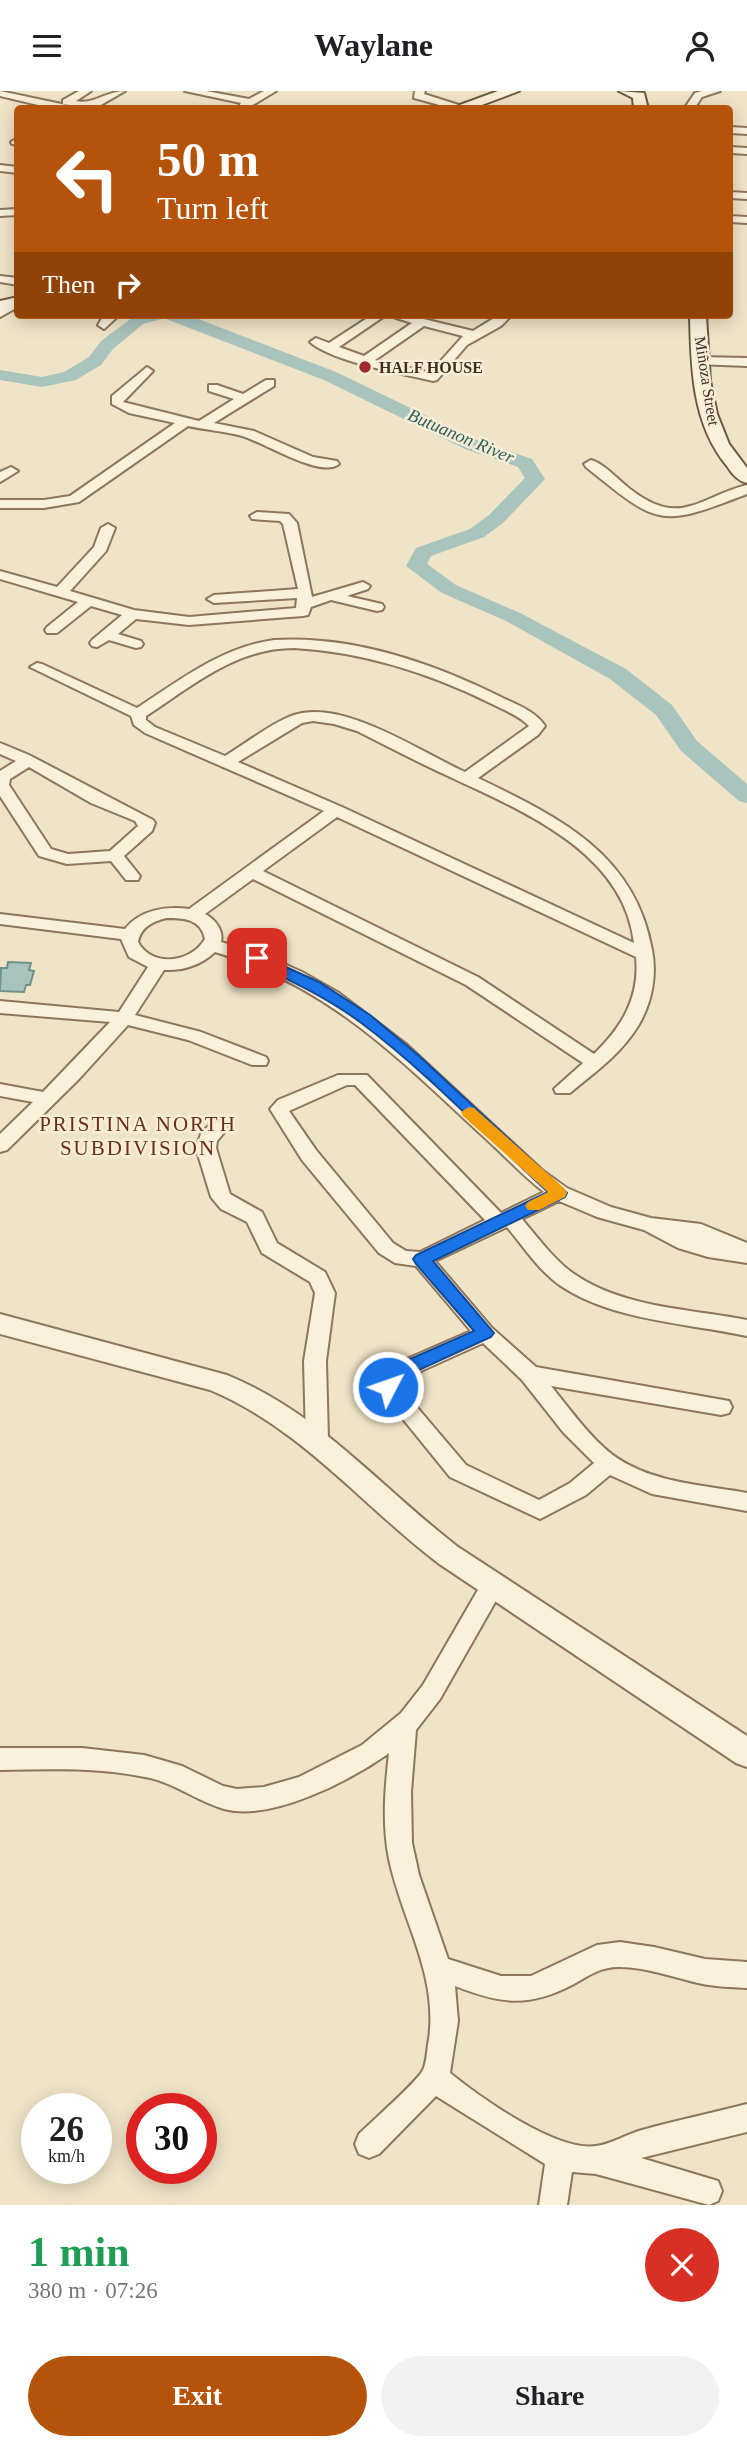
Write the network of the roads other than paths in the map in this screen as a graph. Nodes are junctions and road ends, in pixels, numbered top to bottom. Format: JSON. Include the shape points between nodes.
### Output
{"nodes":[{"id":1,"x":52,"y":91,"type":"edge"},
{"id":2,"x":86,"y":91,"type":"edge"},
{"id":3,"x":120,"y":91,"type":"edge"},
{"id":4,"x":190,"y":91,"type":"edge"},
{"id":5,"x":270,"y":91,"type":"edge"},
{"id":6,"x":419,"y":91,"type":"edge"},
{"id":7,"x":429,"y":91,"type":"edge"},
{"id":8,"x":512,"y":91,"type":"edge"},
{"id":9,"x":626,"y":91,"type":"edge"},
{"id":10,"x":715,"y":91,"type":"edge"},
{"id":11,"x":1,"y":95,"type":"edge"},
{"id":12,"x":32,"y":96,"type":"edge"},
{"id":13,"x":250,"y":102,"type":"junction"},
{"id":14,"x":477,"y":102,"type":"junction"},
{"id":15,"x":66,"y":105,"type":"edge"},
{"id":16,"x":73,"y":105,"type":"edge"},
{"id":17,"x":96,"y":105,"type":"edge"},
{"id":18,"x":244,"y":105,"type":"edge"},
{"id":19,"x":448,"y":105,"type":"edge"},
{"id":20,"x":468,"y":105,"type":"edge"},
{"id":21,"x":641,"y":105,"type":"edge"},
{"id":22,"x":692,"y":105,"type":"edge"},
{"id":23,"x":11,"y":304,"type":"edge"},
{"id":24,"x":0,"y":313,"type":"edge"},
{"id":25,"x":372,"y":319,"type":"edge"},
{"id":26,"x":410,"y":319,"type":"edge"},
{"id":27,"x":503,"y":319,"type":"edge"},
{"id":28,"x":698,"y":319,"type":"edge"},
{"id":29,"x":422,"y":322,"type":"junction"},
{"id":30,"x":473,"y":335,"type":"junction"},
{"id":31,"x":365,"y":361,"type":"junction"},
{"id":32,"x":700,"y":361,"type":"junction"},
{"id":33,"x":747,"y":362,"type":"edge"},
{"id":34,"x":147,"y":371,"type":"dead end"},
{"id":35,"x":270,"y":383,"type":"dead end"},
{"id":36,"x":213,"y":388,"type":"dead end"},
{"id":37,"x":242,"y":398,"type":"junction"},
{"id":38,"x":184,"y":423,"type":"junction"},
{"id":39,"x":201,"y":425,"type":"junction"},
{"id":40,"x":332,"y":464,"type":"dead end"},
{"id":41,"x":591,"y":464,"type":"dead end"},
{"id":42,"x":747,"y":478,"type":"edge"},
{"id":43,"x":747,"y":489,"type":"edge"},
{"id":44,"x":0,"y":503,"type":"edge"},
{"id":45,"x":257,"y":516,"type":"dead end"},
{"id":46,"x":108,"y":528,"type":"dead end"},
{"id":47,"x":0,"y":575,"type":"edge"},
{"id":48,"x":363,"y":586,"type":"dead end"},
{"id":49,"x":61,"y":592,"type":"junction"},
{"id":50,"x":329,"y":596,"type":"junction"},
{"id":51,"x":304,"y":598,"type":"junction"},
{"id":52,"x":214,"y":599,"type":"dead end"},
{"id":53,"x":89,"y":601,"type":"junction"},
{"id":54,"x":377,"y":607,"type":"dead end"},
{"id":55,"x":133,"y":614,"type":"junction"},
{"id":56,"x":52,"y":629,"type":"dead end"},
{"id":57,"x":136,"y":643,"type":"dead end"},
{"id":58,"x":37,"y":667,"type":"dead end"},
{"id":59,"x":138,"y":714,"type":"junction"},
{"id":60,"x":0,"y":748,"type":"edge"},
{"id":61,"x":28,"y":761,"type":"junction"},
{"id":62,"x":225,"y":762,"type":"junction"},
{"id":63,"x":466,"y":779,"type":"junction"},
{"id":64,"x":336,"y":810,"type":"junction"},
{"id":65,"x":114,"y":856,"type":"junction"},
{"id":66,"x":250,"y":871,"type":"junction"},
{"id":67,"x":132,"y":876,"type":"dead end"},
{"id":68,"x":192,"y":915,"type":"junction"},
{"id":69,"x":0,"y":919,"type":"edge"},
{"id":70,"x":130,"y":935,"type":"junction"},
{"id":71,"x":212,"y":945,"type":"junction"},
{"id":72,"x":645,"y":955,"type":"junction"},
{"id":73,"x":159,"y":964,"type":"junction"},
{"id":74,"x":0,"y":1007,"type":"edge"},
{"id":75,"x":125,"y":1017,"type":"junction"},
{"id":76,"x":259,"y":1061,"type":"dead end"},
{"id":77,"x":595,"y":1063,"type":"junction"},
{"id":78,"x":563,"y":1089,"type":"dead end"},
{"id":79,"x":0,"y":1090,"type":"edge"},
{"id":80,"x":48,"y":1099,"type":"junction"},
{"id":81,"x":218,"y":1128,"type":"dead end"},
{"id":82,"x":0,"y":1145,"type":"edge"},
{"id":83,"x":559,"y":1193,"type":"junction"},
{"id":84,"x":505,"y":1220,"type":"junction"},
{"id":85,"x":747,"y":1254,"type":"edge"},
{"id":86,"x":422,"y":1259,"type":"junction"},
{"id":87,"x":0,"y":1324,"type":"edge"},
{"id":88,"x":747,"y":1328,"type":"edge"},
{"id":89,"x":485,"y":1333,"type":"junction"},
{"id":90,"x":530,"y":1374,"type":"junction"},
{"id":91,"x":720,"y":1407,"type":"dead end"},
{"id":92,"x":317,"y":1440,"type":"junction"},
{"id":93,"x":608,"y":1464,"type":"junction"},
{"id":94,"x":747,"y":1502,"type":"edge"},
{"id":95,"x":494,"y":1583,"type":"junction"},
{"id":96,"x":404,"y":1725,"type":"junction"},
{"id":97,"x":747,"y":1753,"type":"edge"},
{"id":98,"x":0,"y":1759,"type":"edge"},
{"id":99,"x":437,"y":1967,"type":"junction"},
{"id":100,"x":747,"y":1975,"type":"edge"},
{"id":101,"x":435,"y":2078,"type":"junction"},
{"id":102,"x":747,"y":2118,"type":"edge"},
{"id":103,"x":369,"y":2144,"type":"dead end"},
{"id":104,"x":560,"y":2155,"type":"junction"},
{"id":105,"x":596,"y":2160,"type":"junction"},
{"id":106,"x":708,"y":2191,"type":"dead end"},
{"id":107,"x":553,"y":2205,"type":"edge"}],
"edges":[{"from":1,"to":12,"type":"street"},
{"from":2,"to":16,"type":"street","via":[[67,101]]},
{"from":3,"to":17,"type":"street"},
{"from":4,"to":13,"type":"street"},
{"from":5,"to":13,"type":"street"},
{"from":6,"to":19,"type":"street","via":[[418,96]]},
{"from":7,"to":14,"type":"street"},
{"from":8,"to":14,"type":"main road"},
{"from":9,"to":21,"type":"main road","via":[[639,96]]},
{"from":10,"to":22,"type":"street","via":[[698,95]]},
{"from":11,"to":12,"type":"street"},
{"from":12,"to":15,"type":"street"},
{"from":13,"to":18,"type":"street"},
{"from":14,"to":20,"type":"main road"},
{"from":23,"to":24,"type":"street"},
{"from":25,"to":31,"type":"street","via":[[322,345]]},
{"from":26,"to":29,"type":"street"},
{"from":27,"to":30,"type":"street"},
{"from":28,"to":32,"type":"main road","name":"Miñoza Street"},
{"from":29,"to":30,"type":"street"},
{"from":29,"to":31,"type":"street"},
{"from":30,"to":31,"type":"street","via":[[433,377]]},
{"from":32,"to":33,"type":"street"},
{"from":32,"to":42,"type":"main road","name":"Miñoza Street","via":[[716,437]]},
{"from":34,"to":38,"type":"street","via":[[116,399],[118,404]]},
{"from":35,"to":37,"type":"street"},
{"from":36,"to":37,"type":"street"},
{"from":37,"to":39,"type":"street"},
{"from":38,"to":39,"type":"street"},
{"from":38,"to":44,"type":"street","via":[[74,499]]},
{"from":39,"to":40,"type":"street","via":[[275,443],[310,463]]},
{"from":41,"to":43,"type":"street","via":[[660,513],[680,513]]},
{"from":45,"to":51,"type":"street","via":[[284,517],[290,523]]},
{"from":46,"to":49,"type":"street","via":[[101,548]]},
{"from":47,"to":49,"type":"street"},
{"from":48,"to":50,"type":"street"},
{"from":49,"to":53,"type":"street"},
{"from":50,"to":51,"type":"street"},
{"from":50,"to":54,"type":"street"},
{"from":51,"to":52,"type":"street"},
{"from":51,"to":55,"type":"street","via":[[303,612],[189,621]]},
{"from":53,"to":55,"type":"street"},
{"from":53,"to":56,"type":"street"},
{"from":55,"to":57,"type":"street","via":[[102,639]]},
{"from":58,"to":59,"type":"street"},
{"from":59,"to":62,"type":"street","via":[[137,720],[150,730]]},
{"from":59,"to":63,"type":"street","via":[[217,665],[255,648],[292,644],[368,653],[453,680],[533,720],[537,726],[533,732]]},
{"from":60,"to":61,"type":"street"},
{"from":61,"to":65,"type":"street","via":[[146,821],[143,832]]},
{"from":61,"to":65,"type":"street","via":[[2,777],[1,785],[45,852],[67,859]]},
{"from":62,"to":63,"type":"street","via":[[285,724],[308,716],[362,728]]},
{"from":62,"to":64,"type":"street"},
{"from":63,"to":72,"type":"street","via":[[544,817],[592,851],[628,894]]},
{"from":64,"to":66,"type":"street"},
{"from":64,"to":72,"type":"street"},
{"from":65,"to":67,"type":"street"},
{"from":66,"to":68,"type":"street"},
{"from":66,"to":77,"type":"street","via":[[472,981]]},
{"from":68,"to":70,"type":"street","via":[[153,916],[134,927]]},
{"from":68,"to":71,"type":"street","via":[[211,927]]},
{"from":69,"to":70,"type":"street"},
{"from":70,"to":73,"type":"street","via":[[135,953]]},
{"from":71,"to":73,"type":"street","via":[[191,961]]},
{"from":71,"to":83,"type":"street","via":[[278,967],[365,1019]]},
{"from":72,"to":77,"type":"street","via":[[648,975],[637,1010],[618,1042]]},
{"from":73,"to":75,"type":"street"},
{"from":74,"to":75,"type":"street"},
{"from":75,"to":76,"type":"street","via":[[220,1043]]},
{"from":75,"to":80,"type":"street"},
{"from":77,"to":78,"type":"street"},
{"from":79,"to":80,"type":"street"},
{"from":80,"to":82,"type":"street"},
{"from":81,"to":92,"type":"street","via":[[206,1148],[221,1197],[255,1217],[269,1248],[318,1277],[323,1286],[316,1361]]},
{"from":83,"to":84,"type":"street"},
{"from":83,"to":85,"type":"street","via":[[651,1225],[678,1224],[706,1231]]},
{"from":84,"to":86,"type":"street"},
{"from":84,"to":86,"type":"street","via":[[360,1079],[345,1079],[281,1106],[278,1112],[287,1125],[386,1248],[402,1258]]},
{"from":84,"to":88,"type":"street","via":[[584,1290]]},
{"from":86,"to":89,"type":"street"},
{"from":87,"to":92,"type":"street","via":[[217,1382],[279,1412]]},
{"from":89,"to":90,"type":"street"},
{"from":89,"to":93,"type":"street","via":[[392,1375],[388,1387],[458,1471],[540,1510],[578,1489]]},
{"from":90,"to":91,"type":"street"},
{"from":90,"to":93,"type":"street"},
{"from":92,"to":95,"type":"street","via":[[414,1529]]},
{"from":93,"to":94,"type":"street","via":[[652,1485]]},
{"from":95,"to":96,"type":"street","via":[[423,1705]]},
{"from":95,"to":97,"type":"street"},
{"from":96,"to":98,"type":"street","via":[[369,1755],[333,1775],[296,1789],[238,1801],[166,1770],[136,1764]]},
{"from":96,"to":99,"type":"street","via":[[398,1806],[402,1856]]},
{"from":99,"to":100,"type":"street","via":[[502,1991],[538,1987],[585,1961],[608,1955]]},
{"from":99,"to":101,"type":"street","via":[[444,2005]]},
{"from":101,"to":103,"type":"street"},
{"from":101,"to":104,"type":"street","via":[[509,2129]]},
{"from":102,"to":105,"type":"street"},
{"from":104,"to":105,"type":"street"},
{"from":104,"to":107,"type":"street"},
{"from":105,"to":106,"type":"street"}]}
